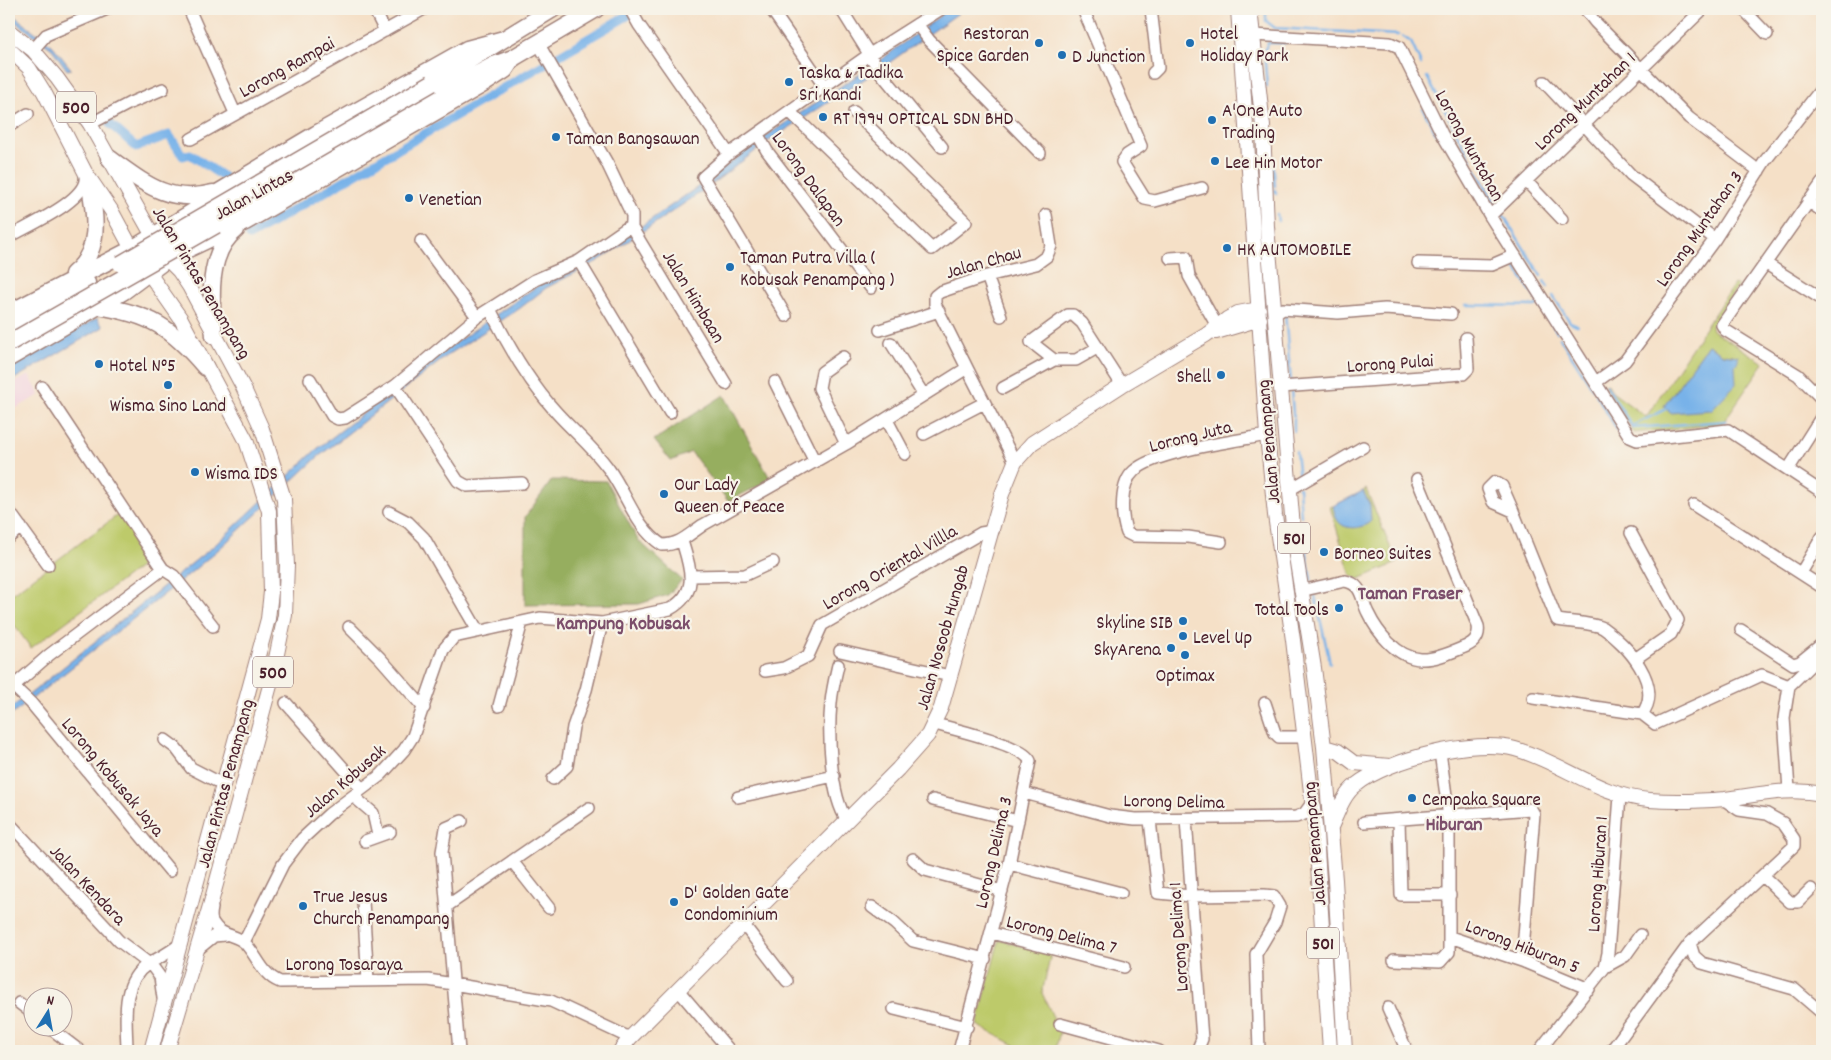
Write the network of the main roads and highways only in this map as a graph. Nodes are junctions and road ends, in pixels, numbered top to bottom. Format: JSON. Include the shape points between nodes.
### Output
{"nodes":[{"id":1,"x":553,"y":9,"type":"edge"},
{"id":2,"x":596,"y":9,"type":"edge"},
{"id":3,"x":1238,"y":9,"type":"edge"},
{"id":4,"x":1250,"y":9,"type":"edge"},
{"id":5,"x":9,"y":31,"type":"edge"},
{"id":6,"x":504,"y":38,"type":"junction"},
{"id":7,"x":9,"y":49,"type":"edge"},
{"id":8,"x":513,"y":58,"type":"junction"},
{"id":9,"x":109,"y":158,"type":"junction"},
{"id":10,"x":87,"y":176,"type":"junction"},
{"id":11,"x":219,"y":192,"type":"junction"},
{"id":12,"x":194,"y":211,"type":"junction"},
{"id":13,"x":245,"y":222,"type":"junction"},
{"id":14,"x":213,"y":232,"type":"junction"},
{"id":15,"x":132,"y":248,"type":"junction"},
{"id":16,"x":158,"y":249,"type":"junction"},
{"id":17,"x":104,"y":262,"type":"junction"},
{"id":18,"x":148,"y":272,"type":"junction"},
{"id":19,"x":53,"y":289,"type":"junction"},
{"id":20,"x":113,"y":298,"type":"junction"},
{"id":21,"x":98,"y":306,"type":"junction"},
{"id":22,"x":200,"y":307,"type":"junction"},
{"id":23,"x":9,"y":313,"type":"edge"},
{"id":24,"x":1267,"y":316,"type":"junction"},
{"id":25,"x":181,"y":318,"type":"junction"},
{"id":26,"x":1238,"y":325,"type":"junction"},
{"id":27,"x":9,"y":327,"type":"edge"},
{"id":28,"x":1206,"y":335,"type":"junction"},
{"id":29,"x":214,"y":336,"type":"junction"},
{"id":30,"x":9,"y":343,"type":"edge"},
{"id":31,"x":1262,"y":353,"type":"junction"},
{"id":32,"x":9,"y":358,"type":"edge"},
{"id":33,"x":205,"y":366,"type":"junction"},
{"id":34,"x":1324,"y":747,"type":"junction"},
{"id":35,"x":1306,"y":758,"type":"junction"},
{"id":36,"x":1354,"y":763,"type":"junction"},
{"id":37,"x":1391,"y":766,"type":"junction"},
{"id":38,"x":1357,"y":784,"type":"junction"},
{"id":39,"x":1822,"y":794,"type":"edge"},
{"id":40,"x":1330,"y":827,"type":"junction"},
{"id":41,"x":1343,"y":1022,"type":"junction"},
{"id":42,"x":1329,"y":1032,"type":"junction"},
{"id":43,"x":151,"y":1051,"type":"edge"},
{"id":44,"x":168,"y":1051,"type":"edge"},
{"id":45,"x":620,"y":1051,"type":"edge"},
{"id":46,"x":1330,"y":1051,"type":"edge"},
{"id":47,"x":1345,"y":1051,"type":"edge"}],
"edges":[{"from":1,"to":6,"type":"highway","name":"Jalan Lintas"},
{"from":2,"to":8,"type":"highway","name":"Jalan Lintas","via":[[541,49]]},
{"from":3,"to":24,"type":"main road","name":"Jalan Penampang","number":"501"},
{"from":4,"to":24,"type":"main road","name":"Jalan Penampang","number":"501","via":[[1263,126],[1273,286]]},
{"from":5,"to":9,"type":"main road","name":"Jalan Pintas Penampang","number":"500","via":[[33,50],[57,78],[90,124]]},
{"from":6,"to":11,"type":"highway","name":"Jalan Lintas","via":[[467,49]]},
{"from":6,"to":16,"type":"highway","name":"Jalan Lintas","bridge":true},
{"from":7,"to":10,"type":"main road","name":"Jalan Pintas Penampang","number":"500","via":[[29,68],[44,92]]},
{"from":8,"to":13,"type":"highway","name":"Jalan Lintas","via":[[504,70],[485,83]]},
{"from":8,"to":14,"type":"highway","name":"Jalan Lintas","via":[[455,86]]},
{"from":9,"to":11,"type":"highway","via":[[158,191],[196,198]]},
{"from":9,"to":16,"type":"main road","name":"Jalan Pintas Penampang","number":"500"},
{"from":10,"to":15,"type":"main road","name":"Jalan Pintas Penampang","number":"500"},
{"from":10,"to":19,"type":"highway","via":[[97,222],[93,244],[77,271]]},
{"from":11,"to":12,"type":"highway","name":"Jalan Lintas"},
{"from":12,"to":14,"type":"highway","via":[[182,227],[184,242],[196,245]]},
{"from":12,"to":16,"type":"highway","name":"Jalan Lintas"},
{"from":13,"to":14,"type":"highway","name":"Jalan Lintas"},
{"from":13,"to":29,"type":"highway","via":[[223,244],[216,263],[212,299]]},
{"from":14,"to":16,"type":"highway","bridge":true},
{"from":15,"to":16,"type":"highway","name":"Jalan Lintas"},
{"from":15,"to":17,"type":"highway","name":"Jalan Lintas"},
{"from":15,"to":18,"type":"main road","name":"Jalan Pintas Penampang","number":"500"},
{"from":16,"to":18,"type":"highway","name":"Jalan Lintas"},
{"from":16,"to":22,"type":"main road","name":"Jalan Pintas Penampang","number":"500","via":[[179,271]]},
{"from":16,"to":27,"type":"highway","bridge":true,"via":[[121,264]]},
{"from":16,"to":30,"type":"highway","name":"Jalan Lintas","bridge":true},
{"from":17,"to":19,"type":"highway","name":"Jalan Lintas"},
{"from":17,"to":20,"type":"highway","via":[[119,262],[130,269],[130,280]]},
{"from":18,"to":20,"type":"highway","name":"Jalan Lintas"},
{"from":18,"to":25,"type":"main road","name":"Jalan Pintas Penampang","number":"500"},
{"from":19,"to":23,"type":"highway","name":"Jalan Lintas"},
{"from":20,"to":21,"type":"highway","name":"Jalan Lintas"},
{"from":21,"to":32,"type":"highway","name":"Jalan Lintas"},
{"from":21,"to":33,"type":"highway","via":[[126,310],[159,324],[179,337]]},
{"from":22,"to":25,"type":"main road","via":[[189,310]]},
{"from":22,"to":29,"type":"main road","name":"Jalan Pintas Penampang","number":"500"},
{"from":24,"to":26,"type":"main road","name":"Jalan Nosoob Hungab"},
{"from":24,"to":28,"type":"main road","name":"Jalan Nosoob Hungab","via":[[1238,313]]},
{"from":24,"to":31,"type":"main road","name":"Jalan Penampang","number":"501"},
{"from":24,"to":34,"type":"main road","name":"Jalan Penampang","number":"501","via":[[1281,387],[1300,591]]},
{"from":25,"to":33,"type":"main road","name":"Jalan Pintas Penampang","number":"500"},
{"from":26,"to":28,"type":"main road","name":"Jalan Nosoob Hungab"},
{"from":26,"to":31,"type":"main road","via":[[1253,336]]},
{"from":28,"to":45,"type":"main road","name":"Jalan Nosoob Hungab","via":[[1032,443],[1015,462],[1002,494],[935,724],[912,754]]},
{"from":29,"to":44,"type":"main road","name":"Jalan Pintas Penampang","number":"500","via":[[254,409],[284,499],[288,565],[281,639]]},
{"from":31,"to":35,"type":"main road","name":"Jalan Penampang","number":"501","via":[[1267,435]]},
{"from":33,"to":43,"type":"main road","name":"Jalan Pintas Penampang","number":"500","via":[[246,440],[264,493],[269,510],[271,582],[268,619]]},
{"from":34,"to":35,"type":"main road"},
{"from":34,"to":36,"type":"main road","via":[[1338,751]]},
{"from":34,"to":40,"type":"main road","name":"Jalan Penampang","number":"501"},
{"from":35,"to":42,"type":"main road","name":"Jalan Penampang","number":"501","via":[[1316,834]]},
{"from":36,"to":37,"type":"main road"},
{"from":36,"to":38,"type":"main road","via":[[1358,773]]},
{"from":37,"to":38,"type":"main road"},
{"from":37,"to":39,"type":"main road","via":[[1440,752],[1482,745],[1513,748],[1534,755],[1620,796],[1649,800],[1723,799],[1789,790]]},
{"from":38,"to":40,"type":"main road","via":[[1347,794]]},
{"from":40,"to":41,"type":"main road","name":"Jalan Penampang","number":"501"},
{"from":41,"to":42,"type":"main road","via":[[1334,1025]]},
{"from":41,"to":47,"type":"main road","name":"Jalan Penampang","number":"501"},
{"from":42,"to":46,"type":"main road","name":"Jalan Penampang","number":"501"}]}
